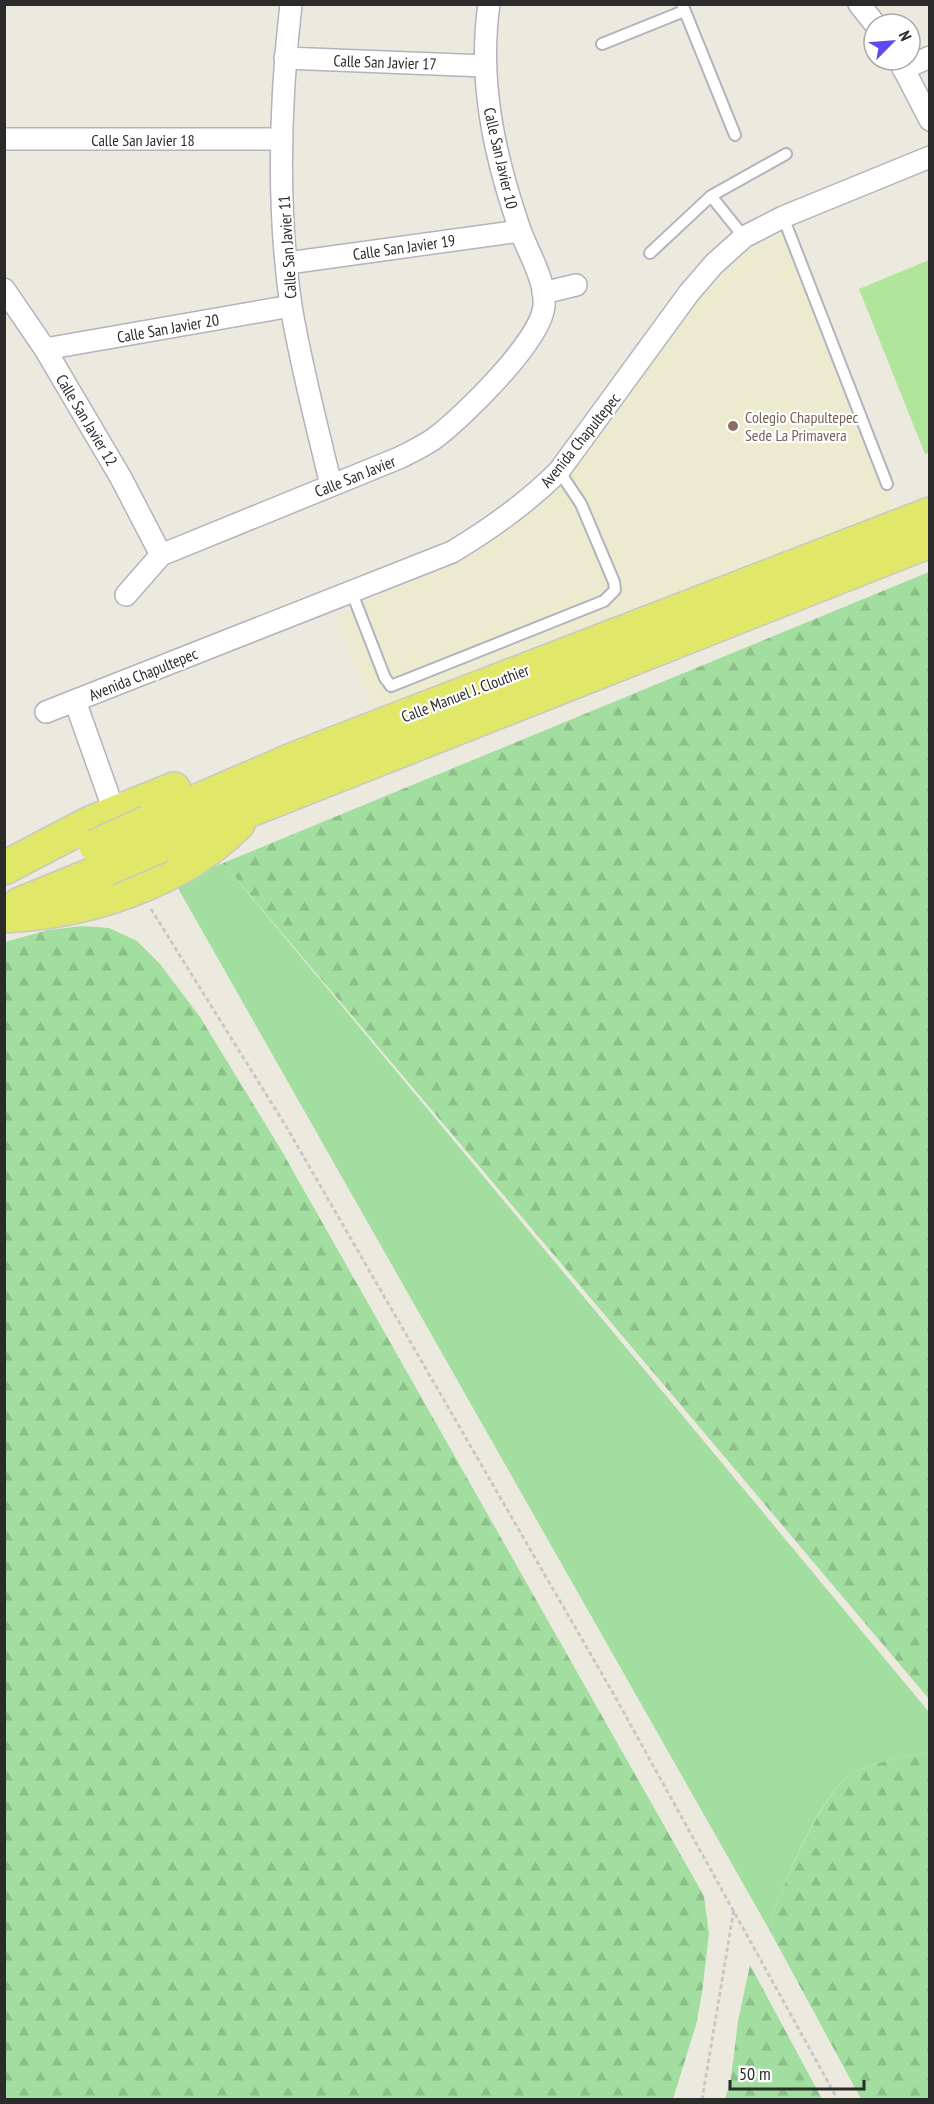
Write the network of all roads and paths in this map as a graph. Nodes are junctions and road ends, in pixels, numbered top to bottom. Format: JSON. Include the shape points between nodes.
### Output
{"nodes":[{"id":1,"x":291,"y":4,"type":"edge"},
{"id":2,"x":489,"y":4,"type":"edge"},
{"id":3,"x":683,"y":8,"type":"edge"},
{"id":4,"x":602,"y":44,"type":"dead end"},
{"id":5,"x":285,"y":58,"type":"junction"},
{"id":6,"x":485,"y":66,"type":"junction"},
{"id":7,"x":913,"y":72,"type":"edge"},
{"id":8,"x":917,"y":72,"type":"edge"},
{"id":9,"x":930,"y":92,"type":"edge"},
{"id":10,"x":930,"y":120,"type":"edge"},
{"id":11,"x":735,"y":135,"type":"dead end"},
{"id":12,"x":4,"y":139,"type":"edge"},
{"id":13,"x":282,"y":139,"type":"junction"},
{"id":14,"x":786,"y":154,"type":"dead end"},
{"id":15,"x":930,"y":157,"type":"edge"},
{"id":16,"x":711,"y":196,"type":"junction"},
{"id":17,"x":783,"y":217,"type":"junction"},
{"id":18,"x":520,"y":231,"type":"junction"},
{"id":19,"x":744,"y":237,"type":"junction"},
{"id":20,"x":650,"y":253,"type":"dead end"},
{"id":21,"x":288,"y":263,"type":"junction"},
{"id":22,"x":576,"y":285,"type":"dead end"},
{"id":23,"x":4,"y":289,"type":"edge"},
{"id":24,"x":544,"y":300,"type":"junction"},
{"id":25,"x":291,"y":306,"type":"junction"},
{"id":26,"x":45,"y":349,"type":"junction"},
{"id":27,"x":559,"y":471,"type":"junction"},
{"id":28,"x":887,"y":484,"type":"dead end"},
{"id":29,"x":331,"y":485,"type":"junction"},
{"id":30,"x":930,"y":514,"type":"edge"},
{"id":31,"x":930,"y":541,"type":"edge"},
{"id":32,"x":161,"y":555,"type":"junction"},
{"id":33,"x":352,"y":593,"type":"junction"},
{"id":34,"x":126,"y":595,"type":"dead end"},
{"id":35,"x":75,"y":701,"type":"junction"},
{"id":36,"x":46,"y":712,"type":"dead end"},
{"id":37,"x":294,"y":759,"type":"junction"},
{"id":38,"x":254,"y":808,"type":"junction"},
{"id":39,"x":115,"y":813,"type":"junction"},
{"id":40,"x":155,"y":834,"type":"junction"},
{"id":41,"x":101,"y":857,"type":"junction"},
{"id":42,"x":4,"y":868,"type":"edge"},
{"id":43,"x":4,"y":884,"type":"edge"},
{"id":44,"x":139,"y":886,"type":"junction"},
{"id":45,"x":4,"y":911,"type":"edge"},
{"id":46,"x":4,"y":916,"type":"edge"},
{"id":47,"x":734,"y":1908,"type":"junction"},
{"id":48,"x":702,"y":2100,"type":"edge"},
{"id":49,"x":838,"y":2100,"type":"edge"}],
"edges":[{"from":1,"to":5,"type":"street","name":"Calle San Javier 11"},
{"from":2,"to":6,"type":"street","name":"Calle San Javier 10"},
{"from":3,"to":4,"type":"lane"},
{"from":3,"to":11,"type":"lane"},
{"from":5,"to":6,"type":"street","name":"Calle San Javier 17"},
{"from":5,"to":13,"type":"street","name":"Calle San Javier 11"},
{"from":6,"to":18,"type":"street","name":"Calle San Javier 10","via":[[497,152]]},
{"from":7,"to":10,"type":"street"},
{"from":8,"to":9,"type":"street"},
{"from":12,"to":13,"type":"street","name":"Calle San Javier 18"},
{"from":13,"to":21,"type":"street","name":"Calle San Javier 11"},
{"from":14,"to":16,"type":"lane"},
{"from":15,"to":17,"type":"street","name":"Avenida Chapultepec"},
{"from":16,"to":19,"type":"lane"},
{"from":16,"to":20,"type":"lane"},
{"from":17,"to":19,"type":"street","name":"Avenida Chapultepec"},
{"from":17,"to":28,"type":"lane"},
{"from":18,"to":21,"type":"street","name":"Calle San Javier 19"},
{"from":18,"to":24,"type":"street","name":"Calle San Javier 10"},
{"from":19,"to":27,"type":"street","name":"Avenida Chapultepec","via":[[689,293]]},
{"from":21,"to":25,"type":"street","name":"Calle San Javier 11"},
{"from":22,"to":24,"type":"street"},
{"from":23,"to":26,"type":"street","name":"Calle San Javier 12"},
{"from":24,"to":29,"type":"street","name":"Calle San Javier","via":[[541,319],[533,333],[491,386],[457,420],[434,439],[399,458]]},
{"from":25,"to":26,"type":"street","name":"Calle San Javier 20"},
{"from":25,"to":29,"type":"street","name":"Calle San Javier 11"},
{"from":26,"to":32,"type":"street","name":"Calle San Javier 12","via":[[140,510]]},
{"from":27,"to":33,"type":"street","name":"Avenida Chapultepec","via":[[535,495],[452,552]]},
{"from":27,"to":33,"type":"lane","via":[[581,504],[614,582],[615,590],[604,601],[391,686]]},
{"from":29,"to":32,"type":"street","name":"Calle San Javier"},
{"from":30,"to":37,"type":"main road","name":"Calle Manuel J. Clouthier"},
{"from":31,"to":38,"type":"main road","name":"Calle Manuel J. Clouthier"},
{"from":32,"to":34,"type":"street","name":"Calle San Javier"},
{"from":33,"to":35,"type":"street","name":"Avenida Chapultepec"},
{"from":35,"to":36,"type":"street","name":"Avenida Chapultepec"},
{"from":35,"to":39,"type":"street"},
{"from":37,"to":39,"type":"main road","via":[[212,774]]},
{"from":37,"to":40,"type":"main road","name":"Calle Manuel J. Clouthier"},
{"from":38,"to":40,"type":"main road","name":"Calle Manuel J. Clouthier"},
{"from":38,"to":44,"type":"main road","via":[[200,856]]},
{"from":39,"to":42,"type":"main road"},
{"from":39,"to":44,"type":"street"},
{"from":40,"to":41,"type":"main road","name":"Calle Manuel J. Clouthier","bridge":true},
{"from":41,"to":43,"type":"main road","name":"Calle Manuel J. Clouthier"},
{"from":41,"to":45,"type":"main road","name":"Calle Manuel J. Clouthier"},
{"from":44,"to":46,"type":"main road","via":[[75,908]]},
{"from":44,"to":47,"type":"path","via":[[160,927],[287,1128]]},
{"from":47,"to":48,"type":"path"},
{"from":47,"to":49,"type":"path"}]}
